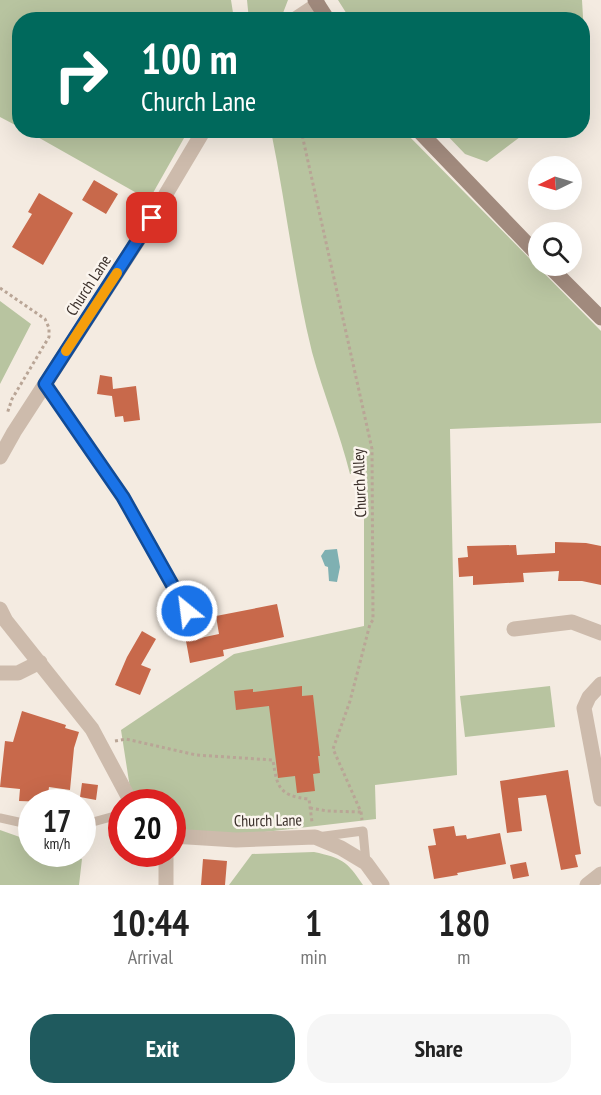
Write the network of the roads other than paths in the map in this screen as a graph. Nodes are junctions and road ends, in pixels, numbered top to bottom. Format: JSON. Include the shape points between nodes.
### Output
{"nodes":[{"id":1,"x":317,"y":2,"type":"edge"},
{"id":2,"x":304,"y":12,"type":"edge"},
{"id":3,"x":199,"y":138,"type":"edge"},
{"id":4,"x":426,"y":138,"type":"edge"},
{"id":5,"x":528,"y":245,"type":"edge"},
{"id":6,"x":559,"y":276,"type":"edge"},
{"id":7,"x":601,"y":318,"type":"edge"},
{"id":8,"x":45,"y":384,"type":"junction"},
{"id":9,"x":0,"y":458,"type":"edge"},
{"id":10,"x":0,"y":609,"type":"edge"},
{"id":11,"x":187,"y":611,"type":"dead end"},
{"id":12,"x":514,"y":629,"type":"dead end"},
{"id":13,"x":601,"y":633,"type":"edge"},
{"id":14,"x":40,"y":662,"type":"junction"},
{"id":15,"x":0,"y":673,"type":"edge"},
{"id":16,"x":601,"y":684,"type":"edge"},
{"id":17,"x":124,"y":789,"type":"edge"},
{"id":18,"x":601,"y":799,"type":"edge"},
{"id":19,"x":0,"y":818,"type":"edge"},
{"id":20,"x":18,"y":822,"type":"edge"},
{"id":21,"x":186,"y":837,"type":"edge"},
{"id":22,"x":315,"y":837,"type":"junction"},
{"id":23,"x":366,"y":863,"type":"junction"},
{"id":24,"x":166,"y":867,"type":"edge"},
{"id":25,"x":601,"y":874,"type":"edge"},
{"id":26,"x":166,"y":885,"type":"edge"},
{"id":27,"x":382,"y":885,"type":"edge"},
{"id":28,"x":587,"y":885,"type":"edge"}],
"edges":[{"from":1,"to":2,"type":"street"},
{"from":3,"to":8,"type":"street","name":"Church Lane"},
{"from":4,"to":5,"type":"main road"},
{"from":6,"to":7,"type":"main road"},
{"from":8,"to":9,"type":"street","name":"Church Lane"},
{"from":8,"to":11,"type":"lane","via":[[123,497]]},
{"from":10,"to":14,"type":"street"},
{"from":12,"to":13,"type":"street","via":[[572,622]]},
{"from":14,"to":15,"type":"street","via":[[18,673]]},
{"from":14,"to":17,"type":"street","via":[[101,743]]},
{"from":16,"to":18,"type":"street","via":[[584,708]]},
{"from":19,"to":20,"type":"lane"},
{"from":21,"to":22,"type":"street","name":"Church Lane","via":[[236,840]]},
{"from":22,"to":23,"type":"street","name":"Church Lane"},
{"from":22,"to":23,"type":"lane","via":[[363,831]]},
{"from":23,"to":27,"type":"street","name":"Church Lane"},
{"from":24,"to":26,"type":"street"},
{"from":25,"to":28,"type":"street"}]}
